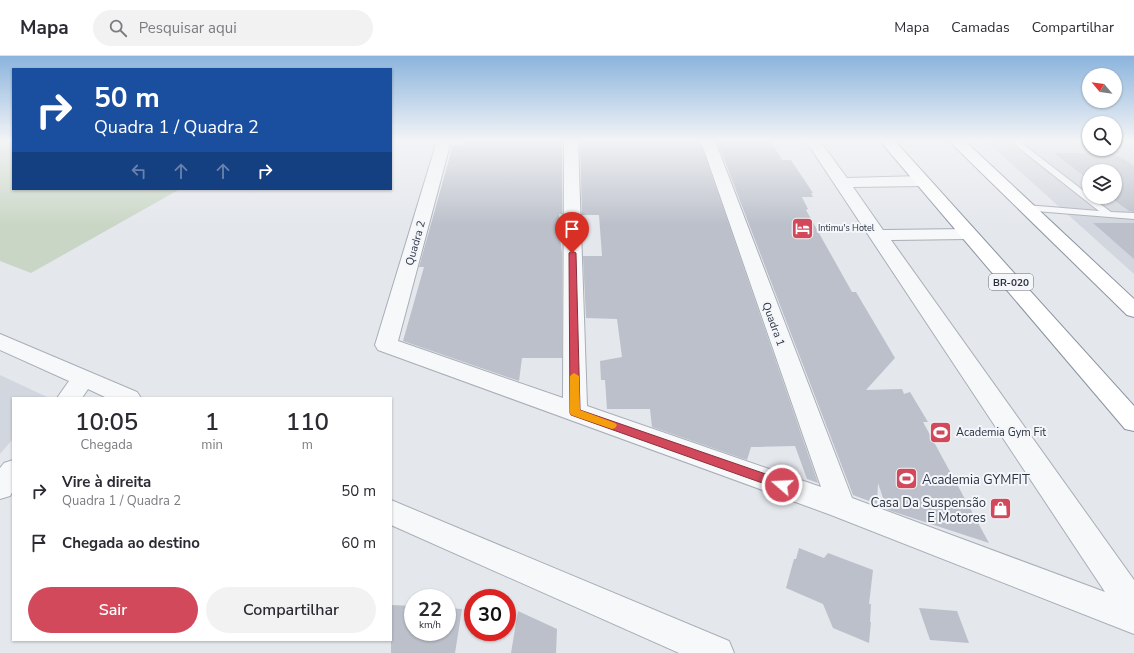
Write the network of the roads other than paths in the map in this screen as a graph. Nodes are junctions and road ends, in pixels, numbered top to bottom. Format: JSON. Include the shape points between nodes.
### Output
{"nodes":[{"id":1,"x":436,"y":169,"type":"edge"},
{"id":2,"x":571,"y":169,"type":"edge"},
{"id":3,"x":718,"y":169,"type":"edge"},
{"id":4,"x":832,"y":169,"type":"edge"},
{"id":5,"x":911,"y":169,"type":"edge"},
{"id":6,"x":985,"y":169,"type":"edge"},
{"id":7,"x":1050,"y":169,"type":"edge"},
{"id":8,"x":922,"y":181,"type":"junction"},
{"id":9,"x":842,"y":183,"type":"junction"},
{"id":10,"x":1026,"y":208,"type":"junction"},
{"id":11,"x":1109,"y":215,"type":"junction"},
{"id":12,"x":1134,"y":216,"type":"edge"},
{"id":13,"x":968,"y":234,"type":"junction"},
{"id":14,"x":877,"y":235,"type":"junction"},
{"id":15,"x":1134,"y":310,"type":"edge"},
{"id":16,"x":0,"y":341,"type":"edge"},
{"id":17,"x":84,"y":378,"type":"junction"},
{"id":18,"x":70,"y":397,"type":"edge"},
{"id":19,"x":127,"y":397,"type":"edge"},
{"id":20,"x":575,"y":413,"type":"junction"},
{"id":21,"x":1134,"y":422,"type":"edge"},
{"id":22,"x":12,"y":472,"type":"edge"},
{"id":23,"x":0,"y":488,"type":"edge"},
{"id":24,"x":841,"y":506,"type":"junction"},
{"id":25,"x":392,"y":512,"type":"edge"},
{"id":26,"x":1134,"y":607,"type":"edge"},
{"id":27,"x":1134,"y":618,"type":"edge"},
{"id":28,"x":717,"y":653,"type":"edge"}],
"edges":[{"from":1,"to":20,"type":"street","name":"Quadra 2","via":[[386,345]]},
{"from":2,"to":20,"type":"street"},
{"from":3,"to":24,"type":"street","name":"Quadra 1"},
{"from":4,"to":9,"type":"street"},
{"from":5,"to":8,"type":"highway","number":"BR-020"},
{"from":6,"to":10,"type":"highway"},
{"from":7,"to":11,"type":"lane"},
{"from":8,"to":9,"type":"street"},
{"from":8,"to":13,"type":"highway","number":"BR-020"},
{"from":9,"to":14,"type":"street"},
{"from":10,"to":11,"type":"lane"},
{"from":10,"to":15,"type":"highway"},
{"from":11,"to":12,"type":"lane"},
{"from":13,"to":14,"type":"street"},
{"from":13,"to":21,"type":"highway","number":"BR-020"},
{"from":14,"to":26,"type":"street"},
{"from":16,"to":17,"type":"street"},
{"from":17,"to":18,"type":"street"},
{"from":17,"to":19,"type":"street"},
{"from":20,"to":24,"type":"street"},
{"from":22,"to":23,"type":"street"},
{"from":24,"to":27,"type":"street"},
{"from":25,"to":28,"type":"street"}]}
